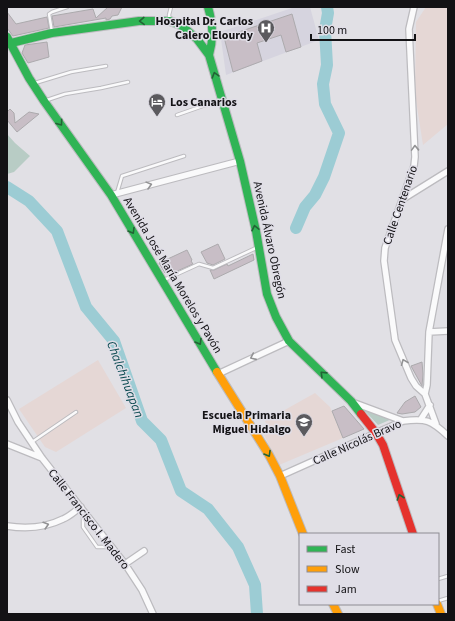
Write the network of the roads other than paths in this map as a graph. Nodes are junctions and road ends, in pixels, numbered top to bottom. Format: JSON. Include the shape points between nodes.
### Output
{"nodes":[{"id":1,"x":67,"y":7,"type":"edge"},
{"id":2,"x":171,"y":7,"type":"edge"},
{"id":3,"x":208,"y":7,"type":"edge"},
{"id":4,"x":414,"y":7,"type":"edge"},
{"id":5,"x":170,"y":21,"type":"junction"},
{"id":6,"x":52,"y":33,"type":"junction"},
{"id":7,"x":8,"y":41,"type":"edge"},
{"id":8,"x":209,"y":55,"type":"junction"},
{"id":9,"x":106,"y":66,"type":"dead end"},
{"id":10,"x":128,"y":82,"type":"dead end"},
{"id":11,"x":33,"y":84,"type":"junction"},
{"id":12,"x":222,"y":99,"type":"junction"},
{"id":13,"x":44,"y":101,"type":"junction"},
{"id":14,"x":178,"y":115,"type":"dead end"},
{"id":15,"x":184,"y":156,"type":"dead end"},
{"id":16,"x":240,"y":161,"type":"junction"},
{"id":17,"x":448,"y":171,"type":"edge"},
{"id":18,"x":114,"y":194,"type":"junction"},
{"id":19,"x":403,"y":199,"type":"junction"},
{"id":20,"x":448,"y":229,"type":"edge"},
{"id":21,"x":258,"y":246,"type":"junction"},
{"id":22,"x":163,"y":281,"type":"junction"},
{"id":23,"x":448,"y":331,"type":"edge"},
{"id":24,"x":429,"y":332,"type":"junction"},
{"id":25,"x":289,"y":341,"type":"junction"},
{"id":26,"x":218,"y":374,"type":"junction"},
{"id":27,"x":426,"y":394,"type":"junction"},
{"id":28,"x":7,"y":400,"type":"edge"},
{"id":29,"x":350,"y":401,"type":"junction"},
{"id":30,"x":430,"y":405,"type":"junction"},
{"id":31,"x":76,"y":412,"type":"dead end"},
{"id":32,"x":420,"y":419,"type":"junction"},
{"id":33,"x":402,"y":421,"type":"junction"},
{"id":34,"x":436,"y":424,"type":"junction"},
{"id":35,"x":376,"y":433,"type":"junction"},
{"id":36,"x":448,"y":436,"type":"edge"},
{"id":37,"x":31,"y":442,"type":"junction"},
{"id":38,"x":7,"y":444,"type":"edge"},
{"id":39,"x":42,"y":458,"type":"junction"},
{"id":40,"x":280,"y":476,"type":"junction"},
{"id":41,"x":82,"y":508,"type":"junction"},
{"id":42,"x":7,"y":526,"type":"edge"},
{"id":43,"x":304,"y":533,"type":"edge"},
{"id":44,"x":413,"y":533,"type":"edge"},
{"id":45,"x":112,"y":547,"type":"junction"},
{"id":46,"x":144,"y":551,"type":"dead end"},
{"id":47,"x":125,"y":564,"type":"junction"},
{"id":48,"x":448,"y":598,"type":"edge"},
{"id":49,"x":439,"y":602,"type":"edge"},
{"id":50,"x":334,"y":605,"type":"edge"},
{"id":51,"x":153,"y":614,"type":"edge"},
{"id":52,"x":338,"y":614,"type":"edge"}],
"edges":[{"from":1,"to":6,"type":"lane","via":[[49,14]]},
{"from":2,"to":5,"type":"lane"},
{"from":3,"to":8,"type":"main road","via":[[214,40]]},
{"from":19,"to":4,"type":"street","name":"Calle Centenario","one_way":true,"via":[[415,156],[409,29]]},
{"from":5,"to":6,"type":"main road","one_way":true,"via":[[139,21]]},
{"from":5,"to":8,"type":"main road","via":[[189,32]]},
{"from":6,"to":7,"type":"main road"},
{"from":7,"to":11,"type":"main road","name":"Avenida José María Morelos y Pavón"},
{"from":12,"to":8,"type":"main road","name":"Avenida Álvaro Obregón","one_way":true},
{"from":9,"to":11,"type":"lane","via":[[71,72]]},
{"from":10,"to":13,"type":"lane","via":[[65,94]]},
{"from":11,"to":13,"type":"main road","name":"Avenida José María Morelos y Pavón"},
{"from":12,"to":14,"type":"lane"},
{"from":12,"to":16,"type":"main road","name":"Avenida Álvaro Obregón"},
{"from":13,"to":18,"type":"main road","name":"Avenida José María Morelos y Pavón","one_way":true},
{"from":15,"to":18,"type":"lane","via":[[122,176]]},
{"from":18,"to":16,"type":"street","one_way":true},
{"from":21,"to":16,"type":"main road","name":"Avenida Álvaro Obregón","one_way":true},
{"from":17,"to":19,"type":"street"},
{"from":18,"to":22,"type":"main road","name":"Avenida José María Morelos y Pavón","one_way":true},
{"from":27,"to":19,"type":"street","name":"Calle Centenario","one_way":true,"via":[[411,378],[395,340],[384,261],[384,248]]},
{"from":20,"to":24,"type":"street"},
{"from":21,"to":22,"type":"lane","via":[[213,268],[199,264]]},
{"from":21,"to":25,"type":"main road","name":"Avenida Álvaro Obregón","via":[[267,294]]},
{"from":22,"to":26,"type":"main road","name":"Avenida José María Morelos y Pavón","one_way":true},
{"from":23,"to":24,"type":"street"},
{"from":24,"to":27,"type":"street"},
{"from":25,"to":26,"type":"street","one_way":true},
{"from":29,"to":25,"type":"main road","name":"Avenida Álvaro Obregón","one_way":true},
{"from":26,"to":40,"type":"main road","name":"Avenida José María Morelos y Pavón","one_way":true},
{"from":27,"to":30,"type":"street"},
{"from":28,"to":37,"type":"street"},
{"from":29,"to":33,"type":"street"},
{"from":29,"to":35,"type":"main road","name":"Avenida Álvaro Obregón"},
{"from":30,"to":32,"type":"street"},
{"from":30,"to":34,"type":"street"},
{"from":31,"to":37,"type":"lane"},
{"from":32,"to":33,"type":"street","name":"Calle Nicolás Bravo"},
{"from":32,"to":34,"type":"street","name":"Calle Nicolás Bravo"},
{"from":33,"to":35,"type":"street","name":"Calle Nicolás Bravo"},
{"from":34,"to":36,"type":"street"},
{"from":35,"to":40,"type":"street","name":"Calle Nicolás Bravo"},
{"from":44,"to":35,"type":"main road","name":"Avenida Álvaro Obregón","one_way":true},
{"from":37,"to":39,"type":"street"},
{"from":38,"to":39,"type":"street","name":"Calle Francisco I. Madero"},
{"from":39,"to":41,"type":"street","name":"Calle Francisco I. Madero"},
{"from":40,"to":43,"type":"main road","name":"Avenida José María Morelos y Pavón"},
{"from":42,"to":41,"type":"street","one_way":true,"via":[[38,527],[63,519]]},
{"from":41,"to":45,"type":"street","name":"Calle Francisco I. Madero"},
{"from":41,"to":45,"type":"lane","via":[[83,527],[97,547]]},
{"from":45,"to":47,"type":"street","name":"Calle Francisco I. Madero"},
{"from":46,"to":47,"type":"street"},
{"from":47,"to":51,"type":"street","name":"Calle Francisco I. Madero","via":[[142,590]]},
{"from":48,"to":49,"type":"lane"},
{"from":50,"to":52,"type":"main road"}]}
